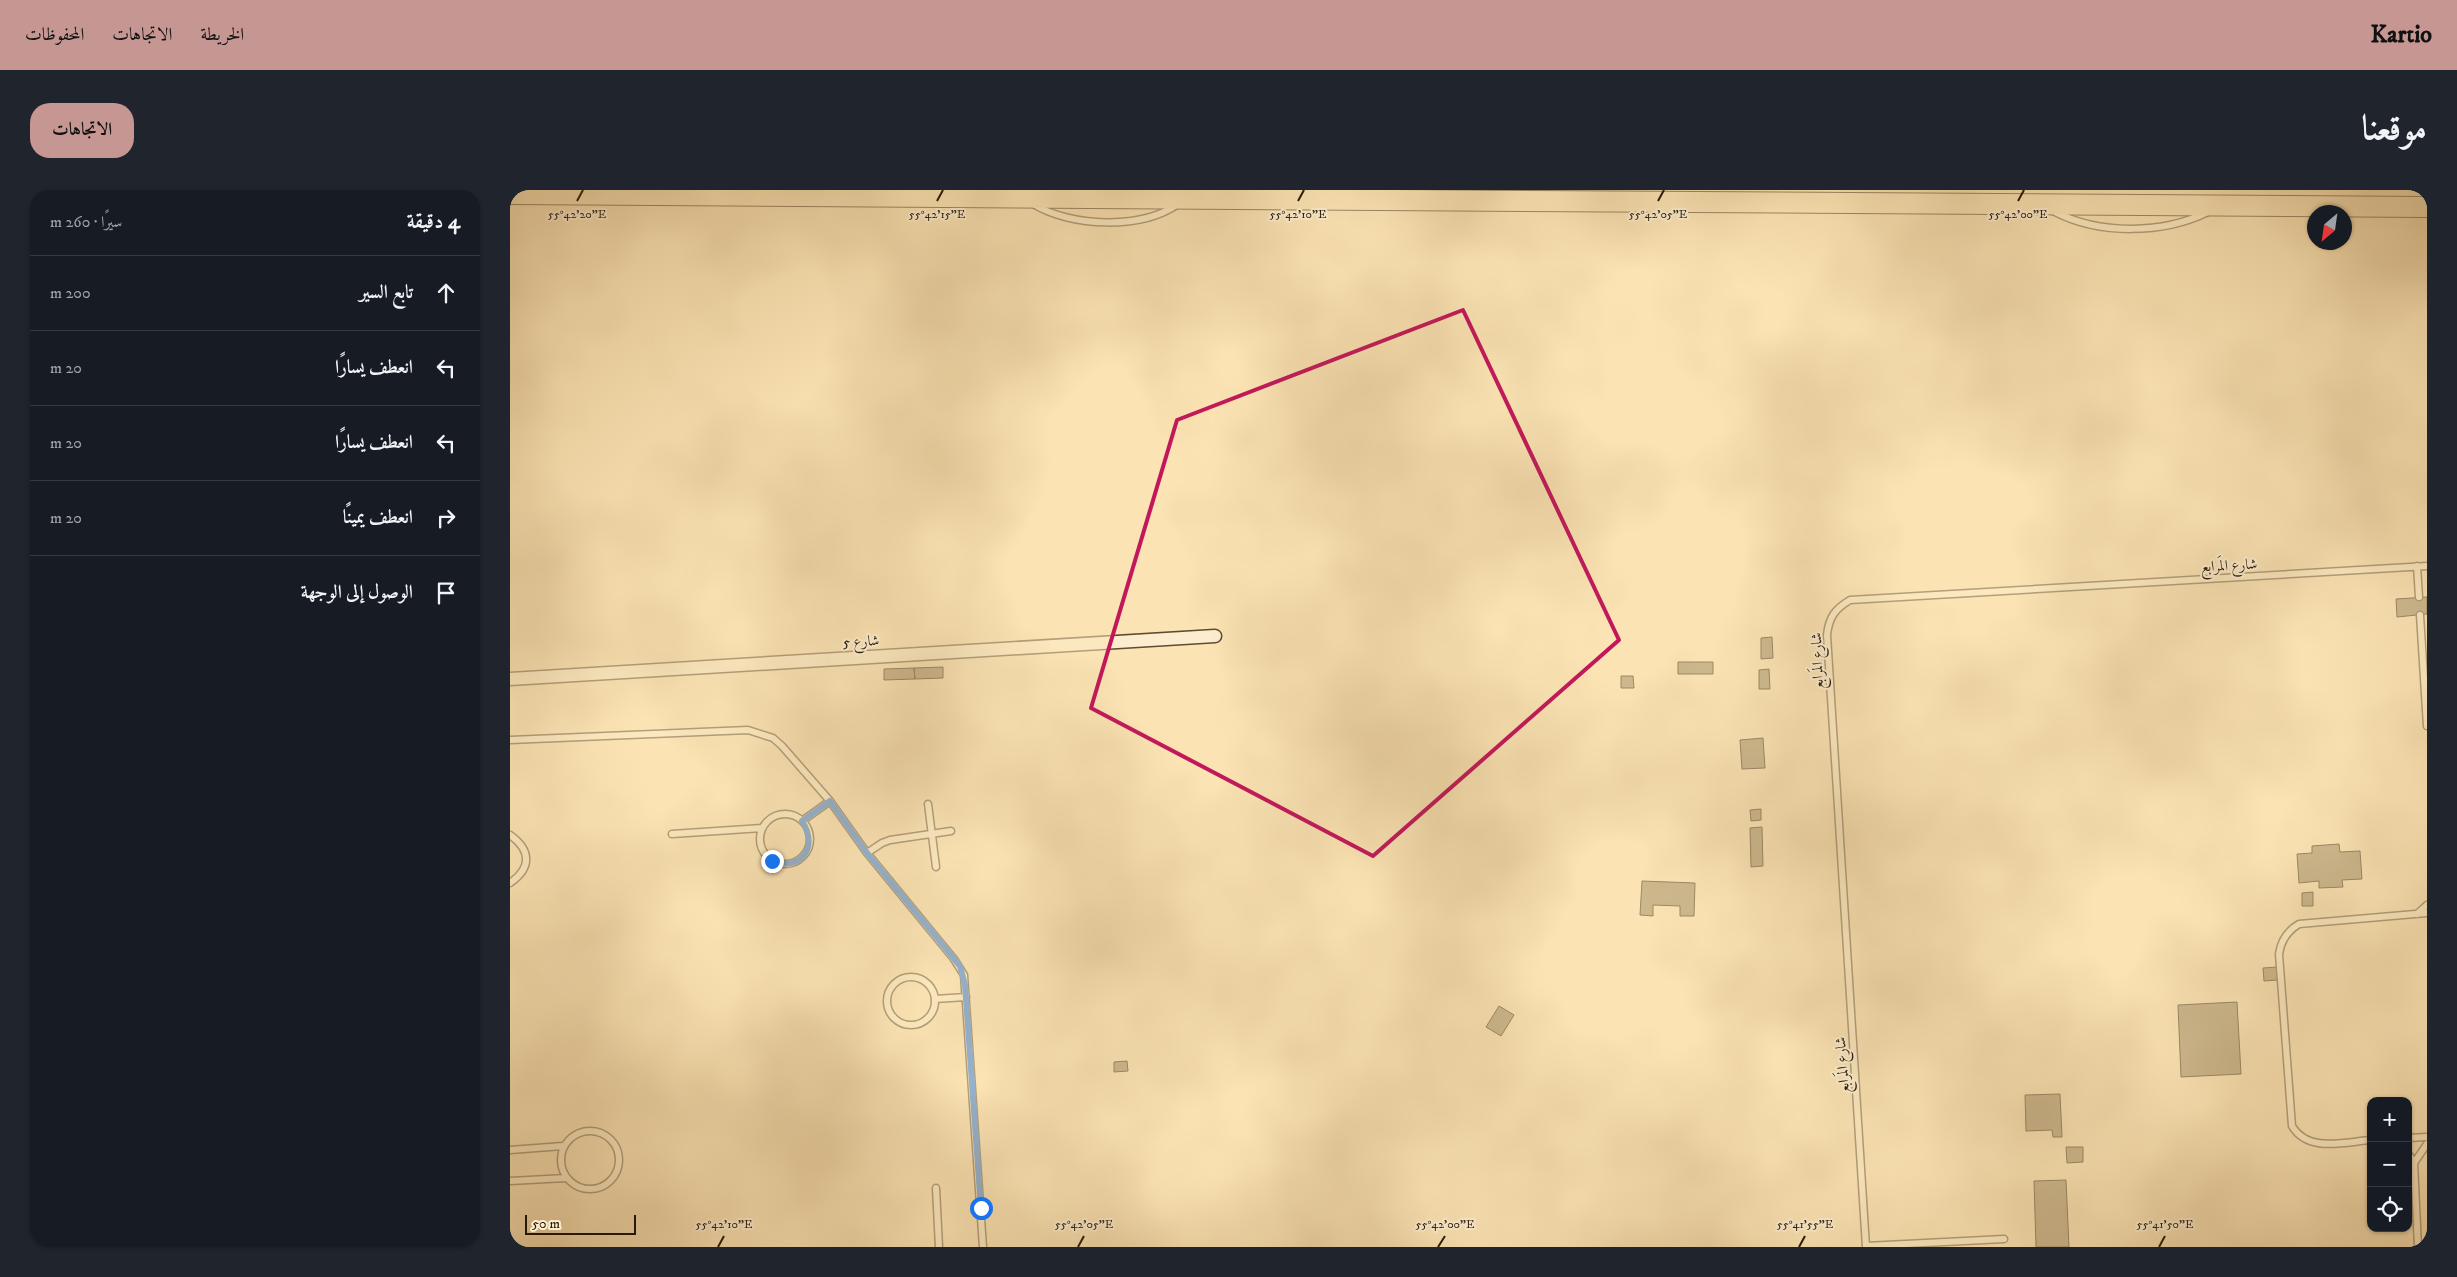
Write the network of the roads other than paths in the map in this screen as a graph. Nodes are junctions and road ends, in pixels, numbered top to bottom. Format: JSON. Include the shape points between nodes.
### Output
{"nodes":[{"id":1,"x":662,"y":193,"type":"edge"},
{"id":2,"x":902,"y":193,"type":"edge"},
{"id":3,"x":510,"y":194,"type":"edge"},
{"id":4,"x":2427,"y":207,"type":"edge"},
{"id":5,"x":2417,"y":566,"type":"junction"},
{"id":6,"x":2427,"y":566,"type":"edge"},
{"id":7,"x":2419,"y":597,"type":"dead end"},
{"id":8,"x":2420,"y":615,"type":"dead end"},
{"id":9,"x":1215,"y":636,"type":"dead end"},
{"id":10,"x":510,"y":679,"type":"edge"},
{"id":11,"x":2427,"y":726,"type":"edge"},
{"id":12,"x":510,"y":740,"type":"edge"},
{"id":13,"x":830,"y":801,"type":"junction"},
{"id":14,"x":928,"y":804,"type":"dead end"},
{"id":15,"x":802,"y":821,"type":"junction"},
{"id":16,"x":762,"y":828,"type":"junction"},
{"id":17,"x":951,"y":831,"type":"dead end"},
{"id":18,"x":672,"y":834,"type":"dead end"},
{"id":19,"x":932,"y":834,"type":"junction"},
{"id":20,"x":510,"y":835,"type":"edge"},
{"id":21,"x":867,"y":853,"type":"junction"},
{"id":22,"x":936,"y":867,"type":"dead end"},
{"id":23,"x":510,"y":883,"type":"edge"},
{"id":24,"x":2427,"y":904,"type":"edge"},
{"id":25,"x":2427,"y":913,"type":"edge"},
{"id":26,"x":2416,"y":914,"type":"junction"},
{"id":27,"x":966,"y":997,"type":"junction"},
{"id":28,"x":935,"y":999,"type":"junction"},
{"id":29,"x":2427,"y":1137,"type":"edge"},
{"id":30,"x":2412,"y":1138,"type":"edge"},
{"id":31,"x":2367,"y":1140,"type":"edge"},
{"id":32,"x":2427,"y":1144,"type":"edge"},
{"id":33,"x":564,"y":1146,"type":"junction"},
{"id":34,"x":510,"y":1150,"type":"edge"},
{"id":35,"x":2412,"y":1160,"type":"edge"},
{"id":36,"x":2414,"y":1163,"type":"junction"},
{"id":37,"x":566,"y":1178,"type":"junction"},
{"id":38,"x":510,"y":1181,"type":"edge"},
{"id":39,"x":936,"y":1188,"type":"dead end"},
{"id":40,"x":2004,"y":1239,"type":"dead end"},
{"id":41,"x":1866,"y":1246,"type":"edge"},
{"id":42,"x":939,"y":1247,"type":"edge"},
{"id":43,"x":983,"y":1247,"type":"edge"},
{"id":44,"x":2418,"y":1247,"type":"edge"}],
"edges":[{"from":1,"to":2,"type":"main road"},
{"from":1,"to":3,"type":"main road"},
{"from":2,"to":4,"type":"main road","via":[[1021,197]]},
{"from":5,"to":6,"type":"lane","name":"شارع المَرابع"},
{"from":5,"to":7,"type":"lane"},
{"from":5,"to":41,"type":"lane","name":"شارع المَرابع","via":[[1850,600],[1837,607],[1829,620],[1828,635]]},
{"from":8,"to":11,"type":"lane"},
{"from":9,"to":10,"type":"street","name":"شارع 5"},
{"from":12,"to":13,"type":"lane","via":[[748,730],[773,738]]},
{"from":13,"to":15,"type":"lane"},
{"from":13,"to":21,"type":"lane"},
{"from":14,"to":19,"type":"lane"},
{"from":15,"to":16,"type":"lane","via":[[780,815]]},
{"from":15,"to":16,"type":"lane","via":[[809,832],[810,844],[805,855],[795,862],[783,864],[772,861],[763,852]]},
{"from":16,"to":18,"type":"lane"},
{"from":17,"to":19,"type":"lane"},
{"from":19,"to":21,"type":"lane","via":[[890,840]]},
{"from":19,"to":22,"type":"lane"},
{"from":20,"to":23,"type":"lane","via":[[522,843],[527,859],[522,875]]},
{"from":21,"to":27,"type":"lane","via":[[960,966]]},
{"from":24,"to":26,"type":"lane"},
{"from":25,"to":26,"type":"lane"},
{"from":26,"to":31,"type":"lane","via":[[2299,924],[2291,929],[2280,945],[2292,1126],[2304,1140],[2314,1143]]},
{"from":27,"to":28,"type":"lane"},
{"from":27,"to":43,"type":"lane"},
{"from":28,"to":28,"type":"lane","via":[[923,980],[900,979],[890,987],[887,1009],[904,1025],[916,1025],[927,1020],[934,1010]]},
{"from":29,"to":30,"type":"lane"},
{"from":32,"to":36,"type":"lane"},
{"from":33,"to":34,"type":"lane"},
{"from":33,"to":37,"type":"lane","via":[[560,1157]]},
{"from":33,"to":37,"type":"lane","via":[[576,1134],[593,1131],[604,1134],[618,1152],[619,1164],[616,1175],[597,1189],[586,1190]]},
{"from":35,"to":36,"type":"lane"},
{"from":36,"to":44,"type":"lane"},
{"from":37,"to":38,"type":"lane"},
{"from":39,"to":42,"type":"lane"},
{"from":40,"to":41,"type":"lane"}]}
